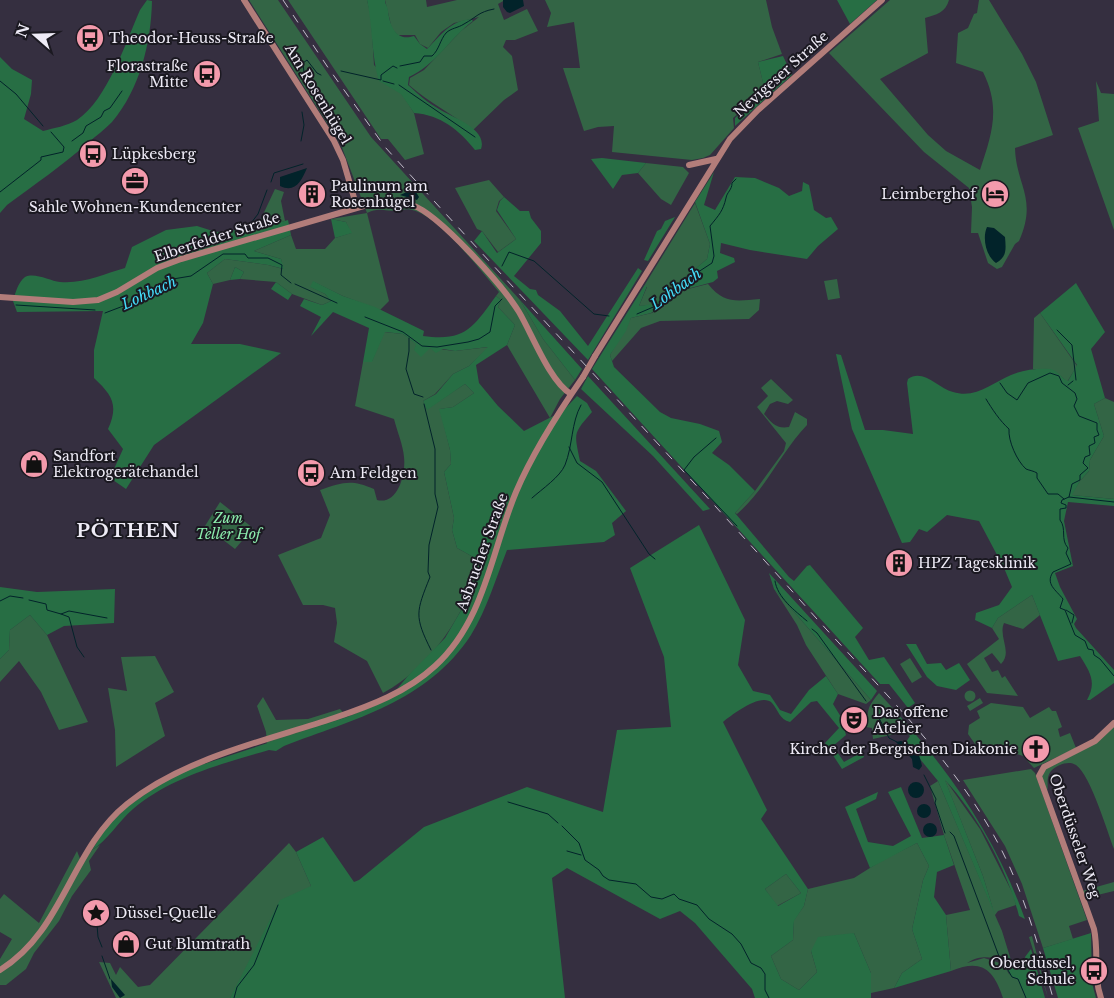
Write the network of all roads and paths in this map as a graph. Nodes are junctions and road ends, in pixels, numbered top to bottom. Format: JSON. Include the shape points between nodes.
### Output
{"nodes":[{"id":1,"x":244,"y":0,"type":"edge"},
{"id":2,"x":882,"y":0,"type":"edge"},
{"id":3,"x":716,"y":159,"type":"junction"},
{"id":4,"x":689,"y":165,"type":"dead end"},
{"id":5,"x":706,"y":174,"type":"joint"},
{"id":6,"x":357,"y":208,"type":"junction"},
{"id":7,"x":0,"y":297,"type":"edge"},
{"id":8,"x":580,"y":380,"type":"junction"},
{"id":9,"x":558,"y":384,"type":"junction"},
{"id":10,"x":571,"y":394,"type":"junction"},
{"id":11,"x":1114,"y":723,"type":"edge"},
{"id":12,"x":0,"y":970,"type":"edge"},
{"id":13,"x":1101,"y":998,"type":"edge"}],
"edges":[{"from":1,"to":6,"type":"main road","name":"Am Rosenhügel","via":[[334,141]]},
{"from":2,"to":3,"type":"main road","name":"Nevigeser Straße","via":[[745,123]]},
{"from":3,"to":4,"type":"main road"},
{"from":3,"to":5,"type":"main road","name":"Nevigeser Straße"},
{"from":5,"to":8,"type":"main road","name":"Asbrucher Straße","bridge":true},
{"from":6,"to":7,"type":"main road","name":"Elberfelder Straße","via":[[181,258],[98,300],[72,302]]},
{"from":6,"to":9,"type":"main road","name":"Elberfelder Straße","via":[[394,201],[411,204],[442,224],[502,288]]},
{"from":8,"to":9,"type":"main road","via":[[570,386]]},
{"from":8,"to":10,"type":"main road","name":"Asbrucher Straße"},
{"from":9,"to":10,"type":"main road"},
{"from":10,"to":12,"type":"main road","name":"Asbrucher Straße","via":[[516,493],[470,621],[444,657],[427,673],[387,698],[181,770],[143,791],[101,832],[40,935],[23,954]]},
{"from":11,"to":13,"type":"main road","name":"Oberdüsseler Weg","via":[[1095,741],[1045,766],[1039,775],[1094,929]]}]}
